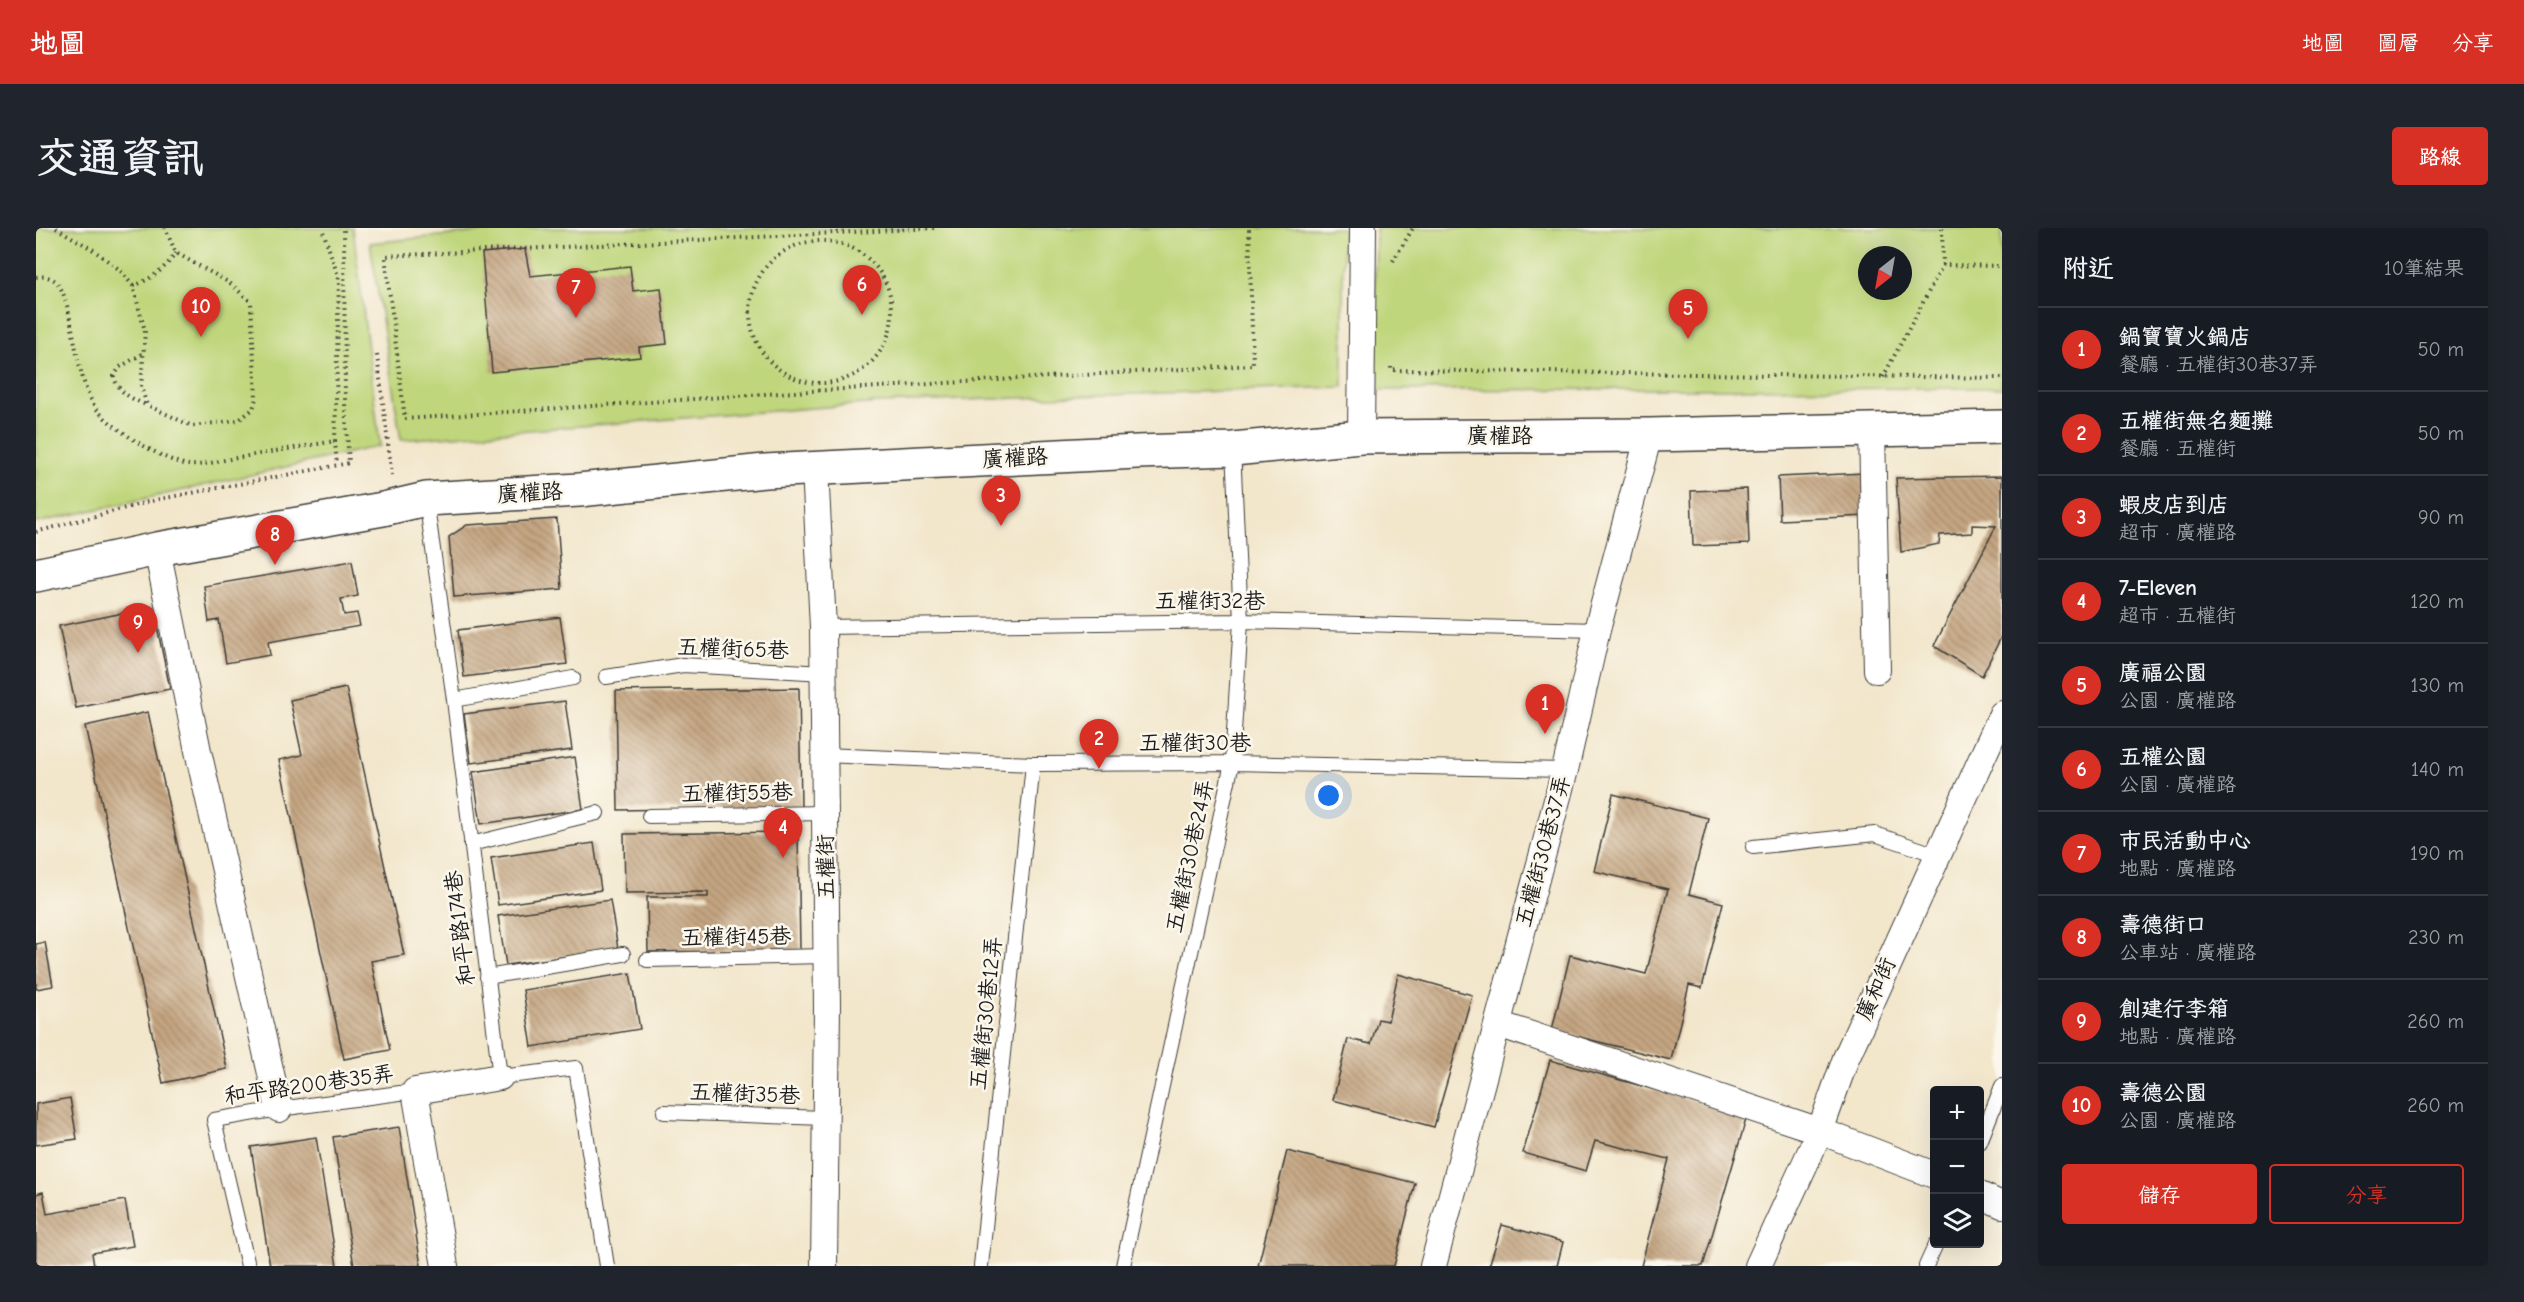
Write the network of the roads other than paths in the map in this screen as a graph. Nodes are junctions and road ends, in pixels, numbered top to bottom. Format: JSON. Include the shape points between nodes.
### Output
{"nodes":[{"id":1,"x":1363,"y":228,"type":"edge"},
{"id":2,"x":2002,"y":427,"type":"edge"},
{"id":3,"x":1872,"y":429,"type":"junction"},
{"id":4,"x":1649,"y":435,"type":"junction"},
{"id":5,"x":1361,"y":437,"type":"junction"},
{"id":6,"x":1233,"y":449,"type":"junction"},
{"id":7,"x":815,"y":468,"type":"junction"},
{"id":8,"x":411,"y":502,"type":"junction"},
{"id":9,"x":157,"y":549,"type":"junction"},
{"id":10,"x":36,"y":575,"type":"edge"},
{"id":11,"x":1241,"y":621,"type":"junction"},
{"id":12,"x":823,"y":627,"type":"junction"},
{"id":13,"x":1597,"y":630,"type":"junction"},
{"id":14,"x":1877,"y":670,"type":"dead end"},
{"id":15,"x":824,"y":673,"type":"junction"},
{"id":16,"x":606,"y":677,"type":"dead end"},
{"id":17,"x":573,"y":678,"type":"dead end"},
{"id":18,"x":454,"y":699,"type":"junction"},
{"id":19,"x":2002,"y":714,"type":"edge"},
{"id":20,"x":824,"y":755,"type":"junction"},
{"id":21,"x":1232,"y":763,"type":"junction"},
{"id":22,"x":1033,"y":764,"type":"junction"},
{"id":23,"x":1565,"y":770,"type":"junction"},
{"id":24,"x":597,"y":813,"type":"dead end"},
{"id":25,"x":825,"y":813,"type":"junction"},
{"id":26,"x":649,"y":816,"type":"dead end"},
{"id":27,"x":471,"y":844,"type":"junction"},
{"id":28,"x":1753,"y":847,"type":"dead end"},
{"id":29,"x":1937,"y":855,"type":"junction"},
{"id":30,"x":622,"y":954,"type":"dead end"},
{"id":31,"x":826,"y":956,"type":"junction"},
{"id":32,"x":647,"y":960,"type":"dead end"},
{"id":33,"x":488,"y":977,"type":"junction"},
{"id":34,"x":1498,"y":1024,"type":"junction"},
{"id":35,"x":500,"y":1077,"type":"junction"},
{"id":36,"x":2002,"y":1086,"type":"edge"},
{"id":37,"x":415,"y":1090,"type":"junction"},
{"id":38,"x":279,"y":1109,"type":"junction"},
{"id":39,"x":664,"y":1112,"type":"dead end"},
{"id":40,"x":824,"y":1118,"type":"junction"},
{"id":41,"x":1820,"y":1131,"type":"junction"},
{"id":42,"x":1981,"y":1140,"type":"edge"},
{"id":43,"x":1930,"y":1173,"type":"edge"},
{"id":44,"x":1984,"y":1197,"type":"edge"},
{"id":45,"x":2002,"y":1205,"type":"edge"},
{"id":46,"x":1934,"y":1248,"type":"edge"},
{"id":47,"x":248,"y":1266,"type":"edge"},
{"id":48,"x":445,"y":1266,"type":"edge"},
{"id":49,"x":607,"y":1266,"type":"edge"},
{"id":50,"x":824,"y":1266,"type":"edge"},
{"id":51,"x":981,"y":1266,"type":"edge"},
{"id":52,"x":1123,"y":1266,"type":"edge"},
{"id":53,"x":1433,"y":1266,"type":"edge"},
{"id":54,"x":1758,"y":1266,"type":"edge"},
{"id":55,"x":1926,"y":1266,"type":"edge"}],
"edges":[{"from":1,"to":5,"type":"street"},
{"from":2,"to":3,"type":"street","name":"廣權路"},
{"from":3,"to":4,"type":"street","name":"廣權路"},
{"from":3,"to":14,"type":"street"},
{"from":4,"to":5,"type":"street","name":"廣權路"},
{"from":4,"to":13,"type":"street","name":"五權街30巷37弄"},
{"from":5,"to":6,"type":"street","name":"廣權路"},
{"from":6,"to":7,"type":"street","name":"廣權路"},
{"from":6,"to":11,"type":"lane","name":"五權街30巷24弄"},
{"from":7,"to":8,"type":"street","name":"廣權路"},
{"from":7,"to":12,"type":"street","name":"五權街"},
{"from":8,"to":9,"type":"street","name":"廣權路"},
{"from":8,"to":18,"type":"lane","name":"和平路174巷"},
{"from":9,"to":10,"type":"street","name":"廣權路"},
{"from":9,"to":38,"type":"street"},
{"from":11,"to":12,"type":"lane","name":"五權街32巷"},
{"from":11,"to":13,"type":"lane","name":"五權街32巷"},
{"from":11,"to":21,"type":"lane","name":"五權街30巷24弄"},
{"from":12,"to":15,"type":"street","name":"五權街"},
{"from":13,"to":23,"type":"street","name":"五權街30巷37弄"},
{"from":15,"to":16,"type":"lane","name":"五權街65巷","via":[[682,665]]},
{"from":15,"to":20,"type":"street","name":"五權街"},
{"from":17,"to":18,"type":"lane"},
{"from":18,"to":27,"type":"lane","name":"和平路174巷"},
{"from":19,"to":29,"type":"street","name":"廣和街"},
{"from":20,"to":22,"type":"lane","name":"五權街30巷"},
{"from":20,"to":25,"type":"street","name":"五權街"},
{"from":21,"to":22,"type":"lane","name":"五權街30巷"},
{"from":21,"to":23,"type":"lane","name":"五權街30巷"},
{"from":21,"to":52,"type":"lane","name":"五權街30巷24弄"},
{"from":22,"to":51,"type":"lane","name":"五權街30巷12弄"},
{"from":23,"to":34,"type":"street","name":"五權街30巷37弄"},
{"from":24,"to":27,"type":"lane"},
{"from":25,"to":26,"type":"lane","name":"五權街55巷"},
{"from":25,"to":31,"type":"street","name":"五權街"},
{"from":27,"to":33,"type":"lane","name":"和平路174巷"},
{"from":28,"to":29,"type":"lane","via":[[1875,834]]},
{"from":29,"to":41,"type":"street","name":"廣和街","via":[[1846,1058]]},
{"from":30,"to":33,"type":"lane"},
{"from":31,"to":32,"type":"lane","name":"五權街45巷"},
{"from":31,"to":40,"type":"street","name":"五權街"},
{"from":33,"to":35,"type":"lane","name":"和平路174巷"},
{"from":34,"to":41,"type":"street"},
{"from":34,"to":53,"type":"street","name":"五權街30巷37弄"},
{"from":35,"to":37,"type":"street"},
{"from":35,"to":49,"type":"lane","via":[[576,1068]]},
{"from":36,"to":42,"type":"lane"},
{"from":37,"to":38,"type":"lane","name":"和平路200巷35弄"},
{"from":37,"to":48,"type":"street"},
{"from":38,"to":47,"type":"lane","name":"和平路200巷35弄","via":[[214,1120]]},
{"from":39,"to":40,"type":"lane","name":"五權街35巷"},
{"from":40,"to":50,"type":"street","name":"五權街"},
{"from":41,"to":43,"type":"street"},
{"from":41,"to":54,"type":"street","name":"廣和街"},
{"from":44,"to":45,"type":"street"},
{"from":46,"to":55,"type":"lane"}]}
